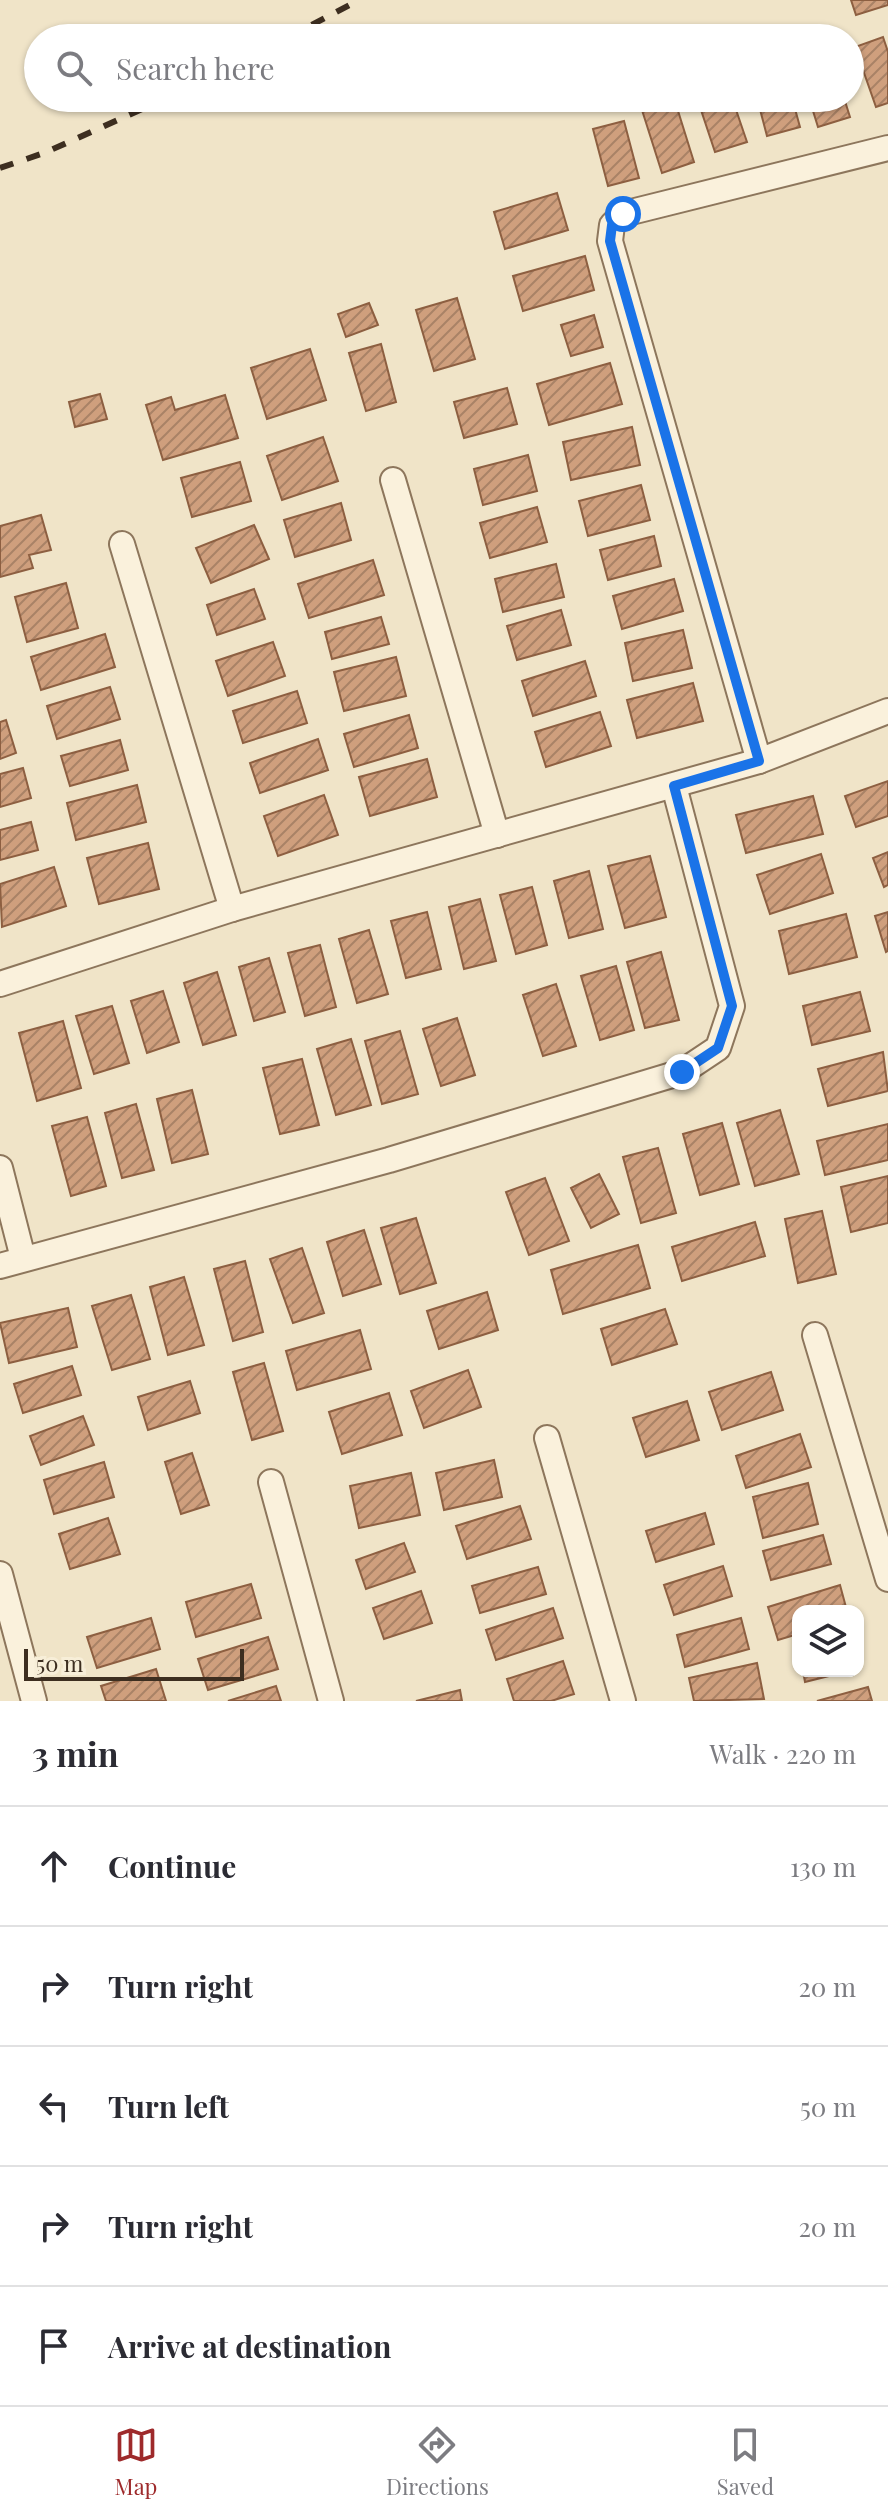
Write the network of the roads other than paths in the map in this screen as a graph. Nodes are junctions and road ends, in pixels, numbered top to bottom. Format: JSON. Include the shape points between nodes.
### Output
{"nodes":[{"id":1,"x":888,"y":148,"type":"edge"},
{"id":2,"x":393,"y":480,"type":"dead end"},
{"id":3,"x":122,"y":544,"type":"dead end"},
{"id":4,"x":888,"y":711,"type":"edge"},
{"id":5,"x":759,"y":761,"type":"junction"},
{"id":6,"x":674,"y":786,"type":"junction"},
{"id":7,"x":497,"y":835,"type":"junction"},
{"id":8,"x":232,"y":909,"type":"junction"},
{"id":9,"x":0,"y":984,"type":"edge"},
{"id":10,"x":0,"y":1168,"type":"edge"},
{"id":11,"x":12,"y":1262,"type":"edge"},
{"id":12,"x":815,"y":1335,"type":"dead end"},
{"id":13,"x":547,"y":1438,"type":"dead end"},
{"id":14,"x":271,"y":1482,"type":"dead end"},
{"id":15,"x":0,"y":1574,"type":"edge"},
{"id":16,"x":888,"y":1579,"type":"edge"},
{"id":17,"x":34,"y":1701,"type":"edge"},
{"id":18,"x":331,"y":1701,"type":"edge"},
{"id":19,"x":623,"y":1701,"type":"edge"}],
"edges":[{"from":1,"to":5,"type":"street","via":[[623,214],[612,225],[610,241]]},
{"from":2,"to":7,"type":"street"},
{"from":3,"to":8,"type":"street"},
{"from":4,"to":5,"type":"street"},
{"from":5,"to":6,"type":"street"},
{"from":6,"to":7,"type":"street"},
{"from":6,"to":11,"type":"street","via":[[732,1006],[718,1048],[682,1072],[373,1165]]},
{"from":7,"to":8,"type":"street"},
{"from":8,"to":9,"type":"street"},
{"from":10,"to":11,"type":"street"},
{"from":12,"to":16,"type":"street"},
{"from":13,"to":19,"type":"street"},
{"from":14,"to":18,"type":"street"},
{"from":15,"to":17,"type":"street"}]}
